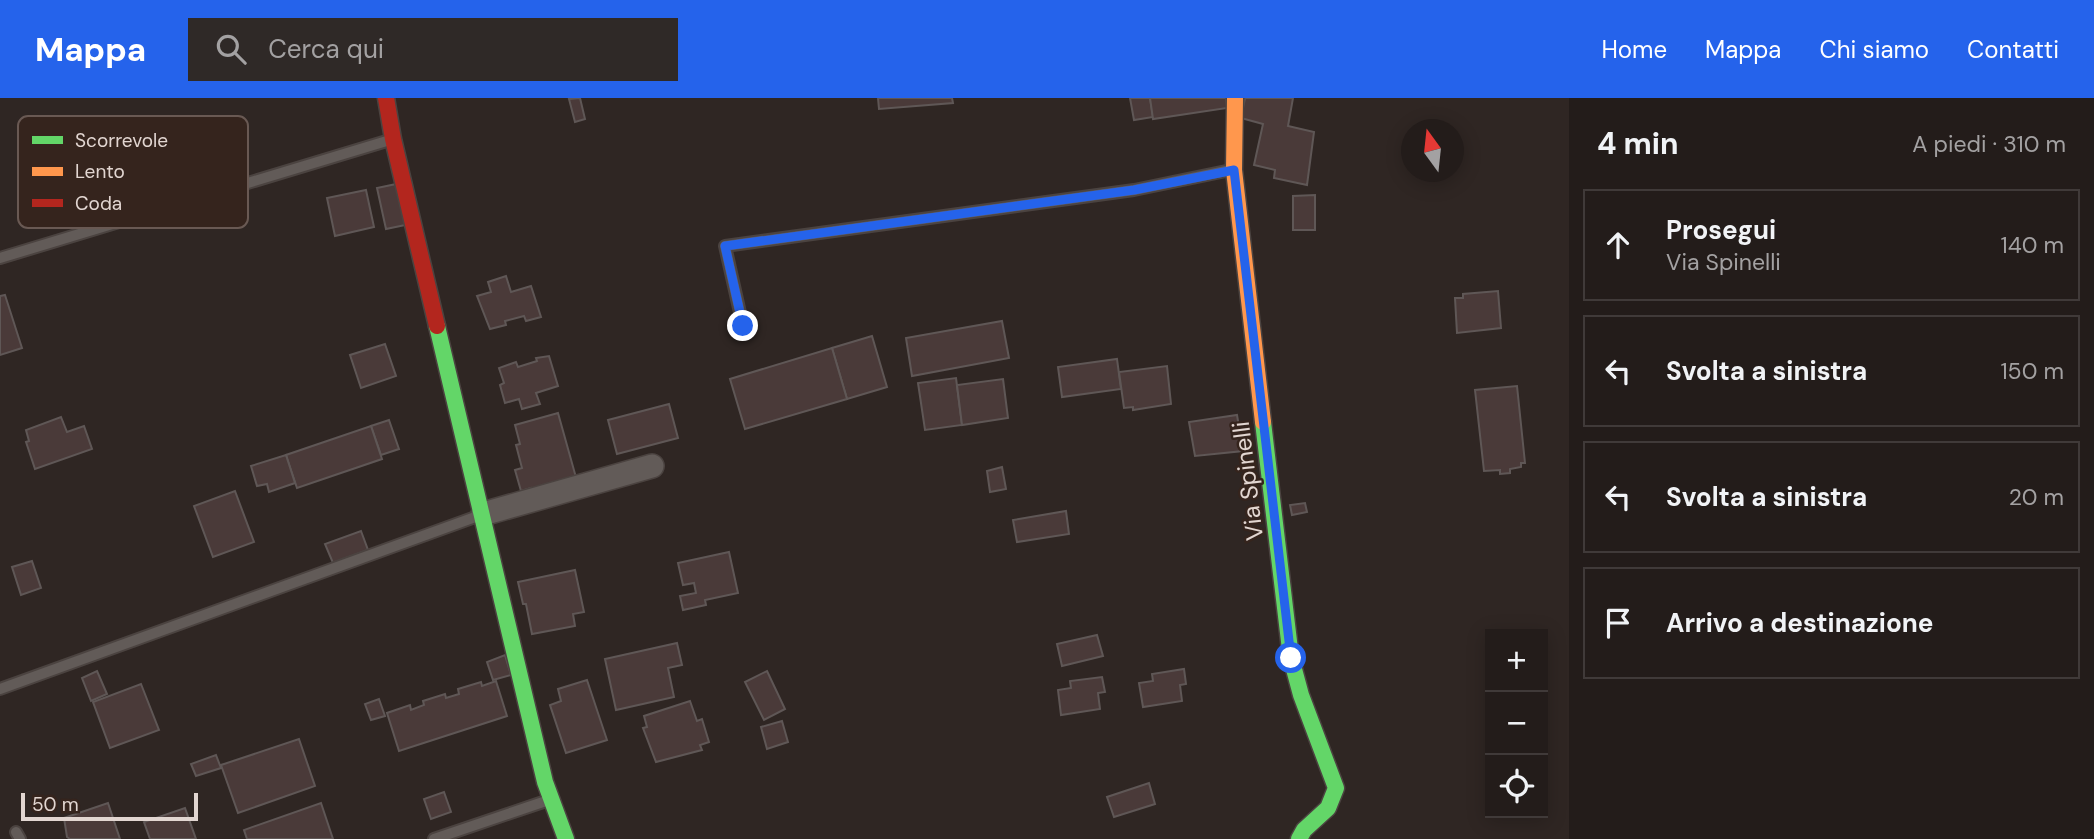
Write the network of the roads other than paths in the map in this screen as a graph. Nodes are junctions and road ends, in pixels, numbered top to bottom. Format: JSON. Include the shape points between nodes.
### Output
{"nodes":[{"id":1,"x":386,"y":98,"type":"edge"},
{"id":2,"x":1235,"y":98,"type":"edge"},
{"id":3,"x":393,"y":139,"type":"junction"},
{"id":4,"x":1234,"y":170,"type":"junction"},
{"id":5,"x":248,"y":183,"type":"edge"},
{"id":6,"x":99,"y":228,"type":"edge"},
{"id":7,"x":0,"y":258,"type":"edge"},
{"id":8,"x":743,"y":326,"type":"dead end"},
{"id":9,"x":652,"y":466,"type":"dead end"},
{"id":10,"x":483,"y":514,"type":"junction"},
{"id":11,"x":0,"y":689,"type":"edge"},
{"id":12,"x":551,"y":799,"type":"junction"},
{"id":13,"x":433,"y":839,"type":"edge"},
{"id":14,"x":566,"y":839,"type":"edge"},
{"id":15,"x":1299,"y":839,"type":"edge"}],
"edges":[{"from":1,"to":3,"type":"street"},
{"from":2,"to":4,"type":"street","name":"Via Spinelli"},
{"from":3,"to":5,"type":"lane"},
{"from":3,"to":10,"type":"street"},
{"from":4,"to":8,"type":"lane","via":[[1134,190],[725,246]]},
{"from":4,"to":15,"type":"street","name":"Via Spinelli","via":[[1291,658],[1336,788],[1328,808]]},
{"from":6,"to":7,"type":"lane"},
{"from":9,"to":10,"type":"street"},
{"from":10,"to":11,"type":"lane"},
{"from":10,"to":12,"type":"street"},
{"from":12,"to":13,"type":"lane"},
{"from":12,"to":14,"type":"street"}]}
